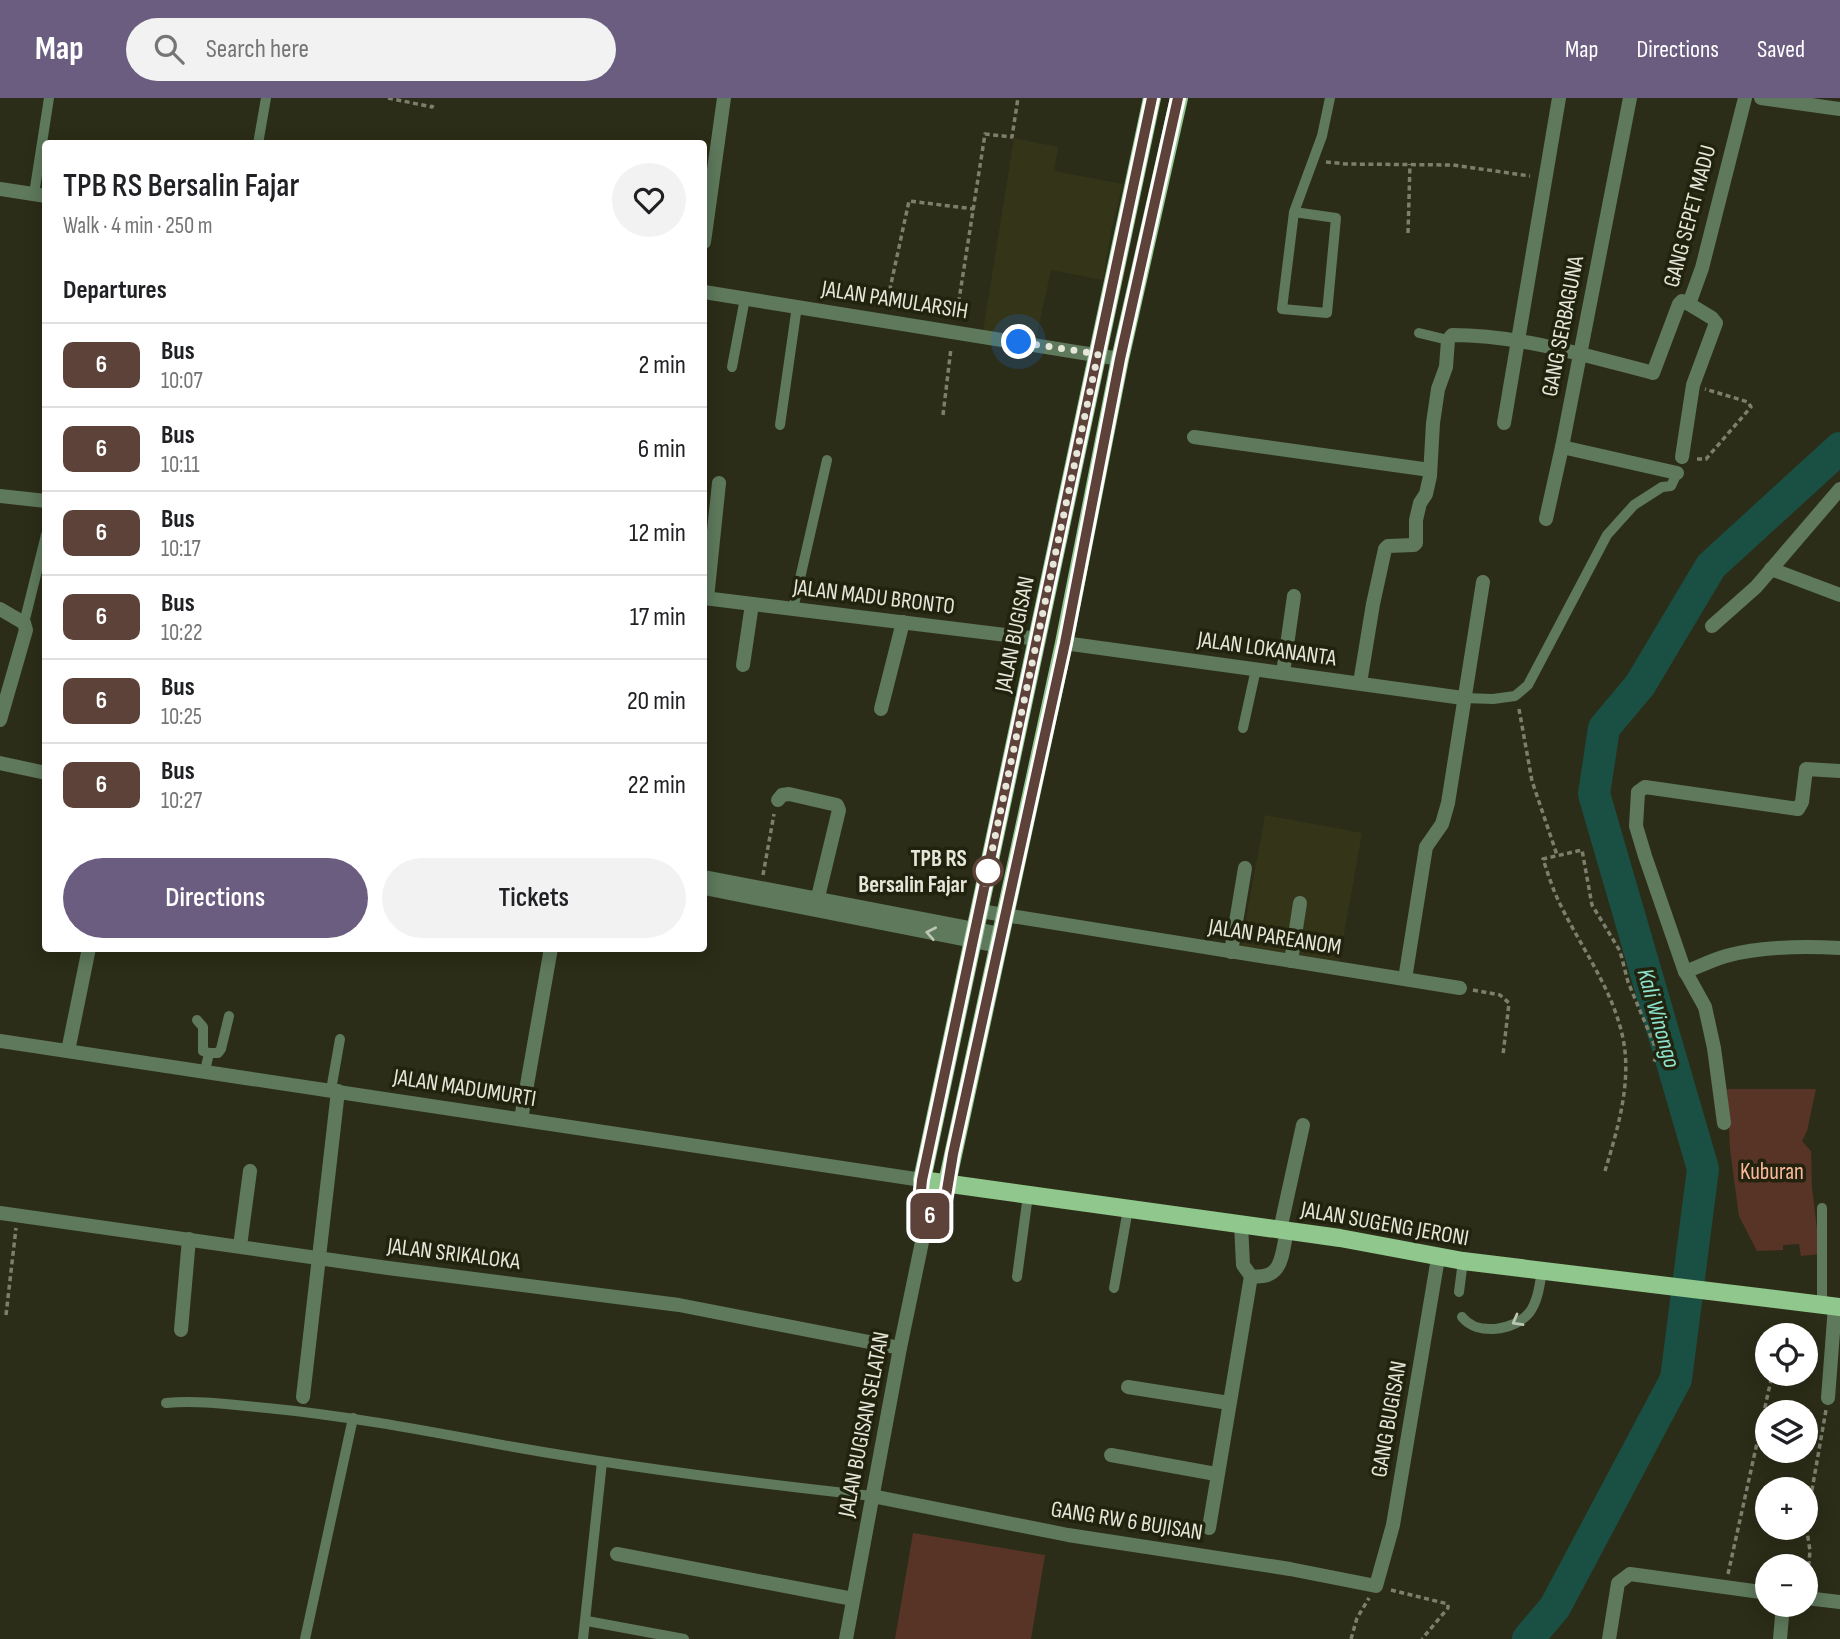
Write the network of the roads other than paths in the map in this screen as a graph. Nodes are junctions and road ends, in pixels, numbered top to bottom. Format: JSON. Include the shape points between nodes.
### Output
{"nodes":[{"id":1,"x":49,"y":98,"type":"edge"},
{"id":2,"x":266,"y":98,"type":"edge"},
{"id":3,"x":724,"y":98,"type":"edge"},
{"id":4,"x":1152,"y":98,"type":"edge"},
{"id":5,"x":1178,"y":98,"type":"edge"},
{"id":6,"x":1330,"y":98,"type":"edge"},
{"id":7,"x":1559,"y":98,"type":"edge"},
{"id":8,"x":1630,"y":98,"type":"edge"},
{"id":9,"x":1745,"y":98,"type":"edge"},
{"id":10,"x":1764,"y":98,"type":"edge"},
{"id":11,"x":1840,"y":109,"type":"edge"},
{"id":12,"x":45,"y":140,"type":"edge"},
{"id":13,"x":259,"y":140,"type":"edge"},
{"id":14,"x":42,"y":173,"type":"edge"},
{"id":15,"x":0,"y":189,"type":"edge"},
{"id":16,"x":40,"y":195,"type":"edge"},
{"id":17,"x":1294,"y":212,"type":"junction"},
{"id":18,"x":707,"y":220,"type":"edge"},
{"id":19,"x":707,"y":292,"type":"edge"},
{"id":20,"x":744,"y":298,"type":"junction"},
{"id":21,"x":1689,"y":304,"type":"junction"},
{"id":22,"x":797,"y":306,"type":"junction"},
{"id":23,"x":1419,"y":333,"type":"dead end"},
{"id":24,"x":1448,"y":340,"type":"junction"},
{"id":25,"x":1517,"y":342,"type":"junction"},
{"id":26,"x":1098,"y":354,"type":"junction"},
{"id":27,"x":1580,"y":354,"type":"junction"},
{"id":28,"x":1120,"y":359,"type":"junction"},
{"id":29,"x":732,"y":367,"type":"dead end"},
{"id":30,"x":1504,"y":422,"type":"dead end"},
{"id":31,"x":780,"y":425,"type":"dead end"},
{"id":32,"x":1194,"y":437,"type":"dead end"},
{"id":33,"x":1562,"y":447,"type":"junction"},
{"id":34,"x":1682,"y":457,"type":"road end"},
{"id":35,"x":827,"y":460,"type":"dead end"},
{"id":36,"x":1430,"y":470,"type":"junction"},
{"id":37,"x":1676,"y":477,"type":"joint"},
{"id":38,"x":719,"y":483,"type":"dead end"},
{"id":39,"x":1840,"y":489,"type":"edge"},
{"id":40,"x":0,"y":496,"type":"edge"},
{"id":41,"x":42,"y":500,"type":"edge"},
{"id":42,"x":1546,"y":519,"type":"dead end"},
{"id":43,"x":42,"y":551,"type":"edge"},
{"id":44,"x":1771,"y":569,"type":"junction"},
{"id":45,"x":707,"y":582,"type":"edge"},
{"id":46,"x":1483,"y":582,"type":"dead end"},
{"id":47,"x":1840,"y":595,"type":"edge"},
{"id":48,"x":1294,"y":596,"type":"dead end"},
{"id":49,"x":707,"y":598,"type":"edge"},
{"id":50,"x":752,"y":604,"type":"junction"},
{"id":51,"x":0,"y":609,"type":"edge"},
{"id":52,"x":793,"y":609,"type":"junction"},
{"id":53,"x":902,"y":622,"type":"junction"},
{"id":54,"x":24,"y":623,"type":"junction"},
{"id":55,"x":1712,"y":626,"type":"dead end"},
{"id":56,"x":1038,"y":639,"type":"junction"},
{"id":57,"x":1065,"y":643,"type":"junction"},
{"id":58,"x":743,"y":665,"type":"dead end"},
{"id":59,"x":1256,"y":669,"type":"junction"},
{"id":60,"x":1283,"y":673,"type":"junction"},
{"id":61,"x":1360,"y":683,"type":"junction"},
{"id":62,"x":1463,"y":698,"type":"junction"},
{"id":63,"x":881,"y":709,"type":"dead end"},
{"id":64,"x":0,"y":720,"type":"edge"},
{"id":65,"x":1243,"y":728,"type":"dead end"},
{"id":66,"x":0,"y":763,"type":"edge"},
{"id":67,"x":1840,"y":771,"type":"edge"},
{"id":68,"x":42,"y":772,"type":"edge"},
{"id":69,"x":779,"y":800,"type":"road end"},
{"id":70,"x":1245,"y":868,"type":"dead end"},
{"id":71,"x":707,"y":878,"type":"edge"},
{"id":72,"x":707,"y":888,"type":"edge"},
{"id":73,"x":818,"y":897,"type":"junction"},
{"id":74,"x":1300,"y":904,"type":"dead end"},
{"id":75,"x":976,"y":927,"type":"junction"},
{"id":76,"x":1001,"y":932,"type":"junction"},
{"id":77,"x":1840,"y":948,"type":"edge"},
{"id":78,"x":88,"y":952,"type":"edge"},
{"id":79,"x":550,"y":952,"type":"edge"},
{"id":80,"x":1231,"y":952,"type":"junction"},
{"id":81,"x":1291,"y":961,"type":"junction"},
{"id":82,"x":1685,"y":972,"type":"junction"},
{"id":83,"x":1405,"y":979,"type":"junction"},
{"id":84,"x":1460,"y":988,"type":"road end"},
{"id":85,"x":229,"y":1016,"type":"dead end"},
{"id":86,"x":198,"y":1020,"type":"dead end"},
{"id":87,"x":340,"y":1040,"type":"dead end"},
{"id":88,"x":0,"y":1041,"type":"edge"},
{"id":89,"x":68,"y":1051,"type":"junction"},
{"id":90,"x":209,"y":1052,"type":"junction"},
{"id":91,"x":205,"y":1071,"type":"junction"},
{"id":92,"x":334,"y":1090,"type":"junction"},
{"id":93,"x":521,"y":1119,"type":"junction"},
{"id":94,"x":1724,"y":1123,"type":"dead end"},
{"id":95,"x":1303,"y":1125,"type":"dead end"},
{"id":96,"x":250,"y":1171,"type":"dead end"},
{"id":97,"x":922,"y":1180,"type":"junction"},
{"id":98,"x":947,"y":1183,"type":"junction"},
{"id":99,"x":1028,"y":1195,"type":"junction"},
{"id":100,"x":1822,"y":1208,"type":"dead end"},
{"id":101,"x":1128,"y":1209,"type":"junction"},
{"id":102,"x":0,"y":1213,"type":"edge"},
{"id":103,"x":929,"y":1217,"type":"junction"},
{"id":104,"x":1241,"y":1224,"type":"junction"},
{"id":105,"x":1283,"y":1230,"type":"junction"},
{"id":106,"x":189,"y":1239,"type":"junction"},
{"id":107,"x":240,"y":1246,"type":"junction"},
{"id":108,"x":318,"y":1257,"type":"junction"},
{"id":109,"x":1438,"y":1258,"type":"junction"},
{"id":110,"x":1463,"y":1261,"type":"junction"},
{"id":111,"x":1542,"y":1270,"type":"junction"},
{"id":112,"x":1251,"y":1276,"type":"junction"},
{"id":113,"x":1017,"y":1277,"type":"dead end"},
{"id":114,"x":1114,"y":1288,"type":"dead end"},
{"id":115,"x":1459,"y":1292,"type":"dead end"},
{"id":116,"x":1832,"y":1306,"type":"edge"},
{"id":117,"x":1462,"y":1317,"type":"dead end"},
{"id":118,"x":181,"y":1330,"type":"dead end"},
{"id":119,"x":900,"y":1348,"type":"junction"},
{"id":120,"x":1128,"y":1387,"type":"dead end"},
{"id":121,"x":303,"y":1397,"type":"dead end"},
{"id":122,"x":1828,"y":1398,"type":"road end"},
{"id":123,"x":166,"y":1403,"type":"dead end"},
{"id":124,"x":1229,"y":1403,"type":"junction"},
{"id":125,"x":353,"y":1418,"type":"junction"},
{"id":126,"x":1111,"y":1455,"type":"dead end"},
{"id":127,"x":601,"y":1462,"type":"junction"},
{"id":128,"x":1216,"y":1474,"type":"junction"},
{"id":129,"x":872,"y":1496,"type":"junction"},
{"id":130,"x":1209,"y":1528,"type":"dead end"},
{"id":131,"x":617,"y":1554,"type":"dead end"},
{"id":132,"x":1376,"y":1586,"type":"joint"},
{"id":133,"x":1755,"y":1591,"type":"edge"},
{"id":134,"x":1818,"y":1598,"type":"edge"},
{"id":135,"x":853,"y":1599,"type":"junction"},
{"id":136,"x":1840,"y":1602,"type":"edge"},
{"id":137,"x":1782,"y":1617,"type":"edge"},
{"id":138,"x":587,"y":1621,"type":"junction"},
{"id":139,"x":305,"y":1639,"type":"edge"},
{"id":140,"x":583,"y":1639,"type":"edge"},
{"id":141,"x":684,"y":1639,"type":"edge"},
{"id":142,"x":846,"y":1639,"type":"edge"},
{"id":143,"x":1609,"y":1639,"type":"edge"},
{"id":144,"x":1780,"y":1639,"type":"edge"}],
"edges":[{"from":1,"to":12,"type":"lane"},
{"from":2,"to":13,"type":"lane"},
{"from":3,"to":18,"type":"street"},
{"from":4,"to":26,"type":"main road","name":"JALAN BUGISAN"},
{"from":5,"to":28,"type":"main road"},
{"from":6,"to":17,"type":"lane","via":[[1322,136]]},
{"from":7,"to":25,"type":"street"},
{"from":8,"to":27,"type":"street","name":"GANG SERBAGUNA"},
{"from":9,"to":21,"type":"street","name":"GANG SEPET MADU"},
{"from":10,"to":11,"type":"street"},
{"from":14,"to":16,"type":"lane"},
{"from":15,"to":16,"type":"street"},
{"from":17,"to":17,"type":"lane","via":[[1282,309],[1327,313],[1336,218]]},
{"from":19,"to":20,"type":"street","name":"JALAN PAMULARSIH"},
{"from":20,"to":22,"type":"street","name":"JALAN PAMULARSIH"},
{"from":20,"to":29,"type":"lane"},
{"from":21,"to":27,"type":"street","name":"GANG SEPET MADU","via":[[1679,304],[1653,373]]},
{"from":21,"to":34,"type":"street","via":[[1716,323],[1693,385]]},
{"from":22,"to":26,"type":"street","name":"JALAN PAMULARSIH"},
{"from":22,"to":31,"type":"lane"},
{"from":23,"to":24,"type":"lane"},
{"from":24,"to":25,"type":"street","via":[[1452,335],[1465,335]]},
{"from":24,"to":36,"type":"street"},
{"from":25,"to":27,"type":"street"},
{"from":25,"to":30,"type":"street"},
{"from":26,"to":28,"type":"street","name":"JALAN PAMULARSIH"},
{"from":26,"to":56,"type":"main road","name":"JALAN BUGISAN"},
{"from":27,"to":33,"type":"street","name":"GANG SERBAGUNA"},
{"from":28,"to":57,"type":"main road"},
{"from":32,"to":36,"type":"street"},
{"from":33,"to":37,"type":"street"},
{"from":33,"to":42,"type":"street","name":"GANG SERBAGUNA"},
{"from":35,"to":52,"type":"lane"},
{"from":36,"to":61,"type":"street","via":[[1416,520],[1416,544],[1385,549]]},
{"from":37,"to":62,"type":"lane","via":[[1634,505],[1607,535],[1528,685],[1515,696]]},
{"from":38,"to":45,"type":"street"},
{"from":39,"to":44,"type":"street"},
{"from":40,"to":41,"type":"street"},
{"from":43,"to":54,"type":"lane"},
{"from":44,"to":47,"type":"street"},
{"from":44,"to":55,"type":"street"},
{"from":46,"to":62,"type":"street"},
{"from":48,"to":60,"type":"street"},
{"from":49,"to":50,"type":"street","name":"JALAN MADU BRONTO"},
{"from":50,"to":52,"type":"street","name":"JALAN MADU BRONTO"},
{"from":50,"to":58,"type":"street"},
{"from":51,"to":54,"type":"street"},
{"from":52,"to":53,"type":"street","name":"JALAN MADU BRONTO"},
{"from":53,"to":56,"type":"street","name":"JALAN MADU BRONTO"},
{"from":53,"to":63,"type":"street"},
{"from":54,"to":64,"type":"street","via":[[26,634]]},
{"from":56,"to":57,"type":"main road"},
{"from":56,"to":75,"type":"main road","name":"JALAN BUGISAN"},
{"from":57,"to":59,"type":"street","name":"JALAN LOKANANTA"},
{"from":57,"to":76,"type":"main road"},
{"from":59,"to":60,"type":"street","name":"JALAN LOKANANTA"},
{"from":59,"to":65,"type":"lane"},
{"from":60,"to":61,"type":"street","name":"JALAN LOKANANTA"},
{"from":61,"to":62,"type":"street","name":"JALAN LOKANANTA"},
{"from":62,"to":83,"type":"street","via":[[1448,803],[1442,824],[1426,847]]},
{"from":66,"to":68,"type":"street"},
{"from":67,"to":82,"type":"street","via":[[1806,769],[1798,809],[1639,789],[1636,826]]},
{"from":69,"to":73,"type":"street","via":[[789,794],[836,805],[839,810]]},
{"from":70,"to":80,"type":"street"},
{"from":71,"to":73,"type":"street"},
{"from":75,"to":72,"type":"street","one_way":true},
{"from":73,"to":75,"type":"street"},
{"from":74,"to":81,"type":"street"},
{"from":75,"to":76,"type":"street","name":"JALAN PAREANOM"},
{"from":75,"to":97,"type":"main road","name":"JALAN BUGISAN"},
{"from":76,"to":80,"type":"street","name":"JALAN PAREANOM"},
{"from":76,"to":98,"type":"main road"},
{"from":77,"to":82,"type":"street","via":[[1754,951],[1725,956]]},
{"from":78,"to":89,"type":"street"},
{"from":79,"to":93,"type":"street"},
{"from":80,"to":81,"type":"street","name":"JALAN PAREANOM"},
{"from":81,"to":83,"type":"street","name":"JALAN PAREANOM"},
{"from":82,"to":94,"type":"street","via":[[1705,1007]]},
{"from":83,"to":84,"type":"street","name":"JALAN PAREANOM"},
{"from":85,"to":90,"type":"lane","via":[[221,1049]]},
{"from":86,"to":90,"type":"lane","via":[[203,1027],[203,1051]]},
{"from":87,"to":92,"type":"lane"},
{"from":88,"to":89,"type":"street","name":"JALAN MADUMURTI"},
{"from":89,"to":91,"type":"street","name":"JALAN MADUMURTI"},
{"from":90,"to":91,"type":"lane"},
{"from":91,"to":92,"type":"street","name":"JALAN MADUMURTI"},
{"from":92,"to":93,"type":"street","name":"JALAN MADUMURTI"},
{"from":92,"to":108,"type":"street"},
{"from":93,"to":97,"type":"street","name":"JALAN MADUMURTI"},
{"from":95,"to":105,"type":"street"},
{"from":96,"to":107,"type":"street"},
{"from":97,"to":98,"type":"main road","name":"JALAN SUGENG JERONI"},
{"from":97,"to":103,"type":"street","name":"JALAN BUGISAN SELATAN","via":[[920,1200]]},
{"from":98,"to":99,"type":"main road","name":"JALAN SUGENG JERONI"},
{"from":98,"to":103,"type":"street","name":"JALAN BUGISAN SELATAN","via":[[945,1202]]},
{"from":99,"to":101,"type":"main road","name":"JALAN SUGENG JERONI"},
{"from":99,"to":113,"type":"lane"},
{"from":100,"to":116,"type":"lane"},
{"from":101,"to":104,"type":"main road","name":"JALAN SUGENG JERONI"},
{"from":101,"to":114,"type":"lane"},
{"from":102,"to":106,"type":"street","name":"JALAN SRIKALOKA"},
{"from":103,"to":119,"type":"street","name":"JALAN BUGISAN SELATAN"},
{"from":104,"to":105,"type":"main road","name":"JALAN SUGENG JERONI"},
{"from":104,"to":112,"type":"street","via":[[1243,1265]]},
{"from":105,"to":109,"type":"main road","name":"JALAN SUGENG JERONI"},
{"from":105,"to":112,"type":"street","via":[[1277,1270],[1271,1275]]},
{"from":106,"to":107,"type":"street","name":"JALAN SRIKALOKA"},
{"from":106,"to":118,"type":"street"},
{"from":107,"to":108,"type":"street","name":"JALAN SRIKALOKA"},
{"from":108,"to":119,"type":"street","name":"JALAN SRIKALOKA","via":[[679,1305]]},
{"from":108,"to":121,"type":"street"},
{"from":109,"to":110,"type":"main road","name":"JALAN SUGENG JERONI"},
{"from":109,"to":132,"type":"street","name":"GANG BUGISAN","via":[[1393,1525]]},
{"from":110,"to":111,"type":"main road","name":"JALAN SUGENG JERONI"},
{"from":110,"to":115,"type":"lane"},
{"from":111,"to":116,"type":"main road","name":"JALAN SUGENG JERONI"},
{"from":111,"to":117,"type":"lane","one_way":true,"via":[[1529,1313],[1515,1324],[1480,1328]]},
{"from":112,"to":124,"type":"street"},
{"from":116,"to":122,"type":"street"},
{"from":119,"to":129,"type":"street","name":"JALAN BUGISAN SELATAN"},
{"from":120,"to":124,"type":"street"},
{"from":123,"to":125,"type":"lane","via":[[188,1401]]},
{"from":124,"to":128,"type":"street"},
{"from":125,"to":127,"type":"lane"},
{"from":125,"to":139,"type":"lane"},
{"from":126,"to":128,"type":"street"},
{"from":127,"to":129,"type":"lane"},
{"from":127,"to":138,"type":"lane"},
{"from":128,"to":130,"type":"street"},
{"from":129,"to":132,"type":"street","name":"GANG RW 6 BUJISAN","via":[[1068,1535]]},
{"from":129,"to":135,"type":"street","name":"JALAN BUGISAN SELATAN"},
{"from":131,"to":135,"type":"street"},
{"from":133,"to":143,"type":"street","via":[[1630,1574],[1618,1583]]},
{"from":134,"to":136,"type":"street"},
{"from":135,"to":142,"type":"street","name":"JALAN BUGISAN SELATAN"},
{"from":137,"to":144,"type":"street"},
{"from":138,"to":140,"type":"lane"},
{"from":138,"to":141,"type":"lane"}]}
